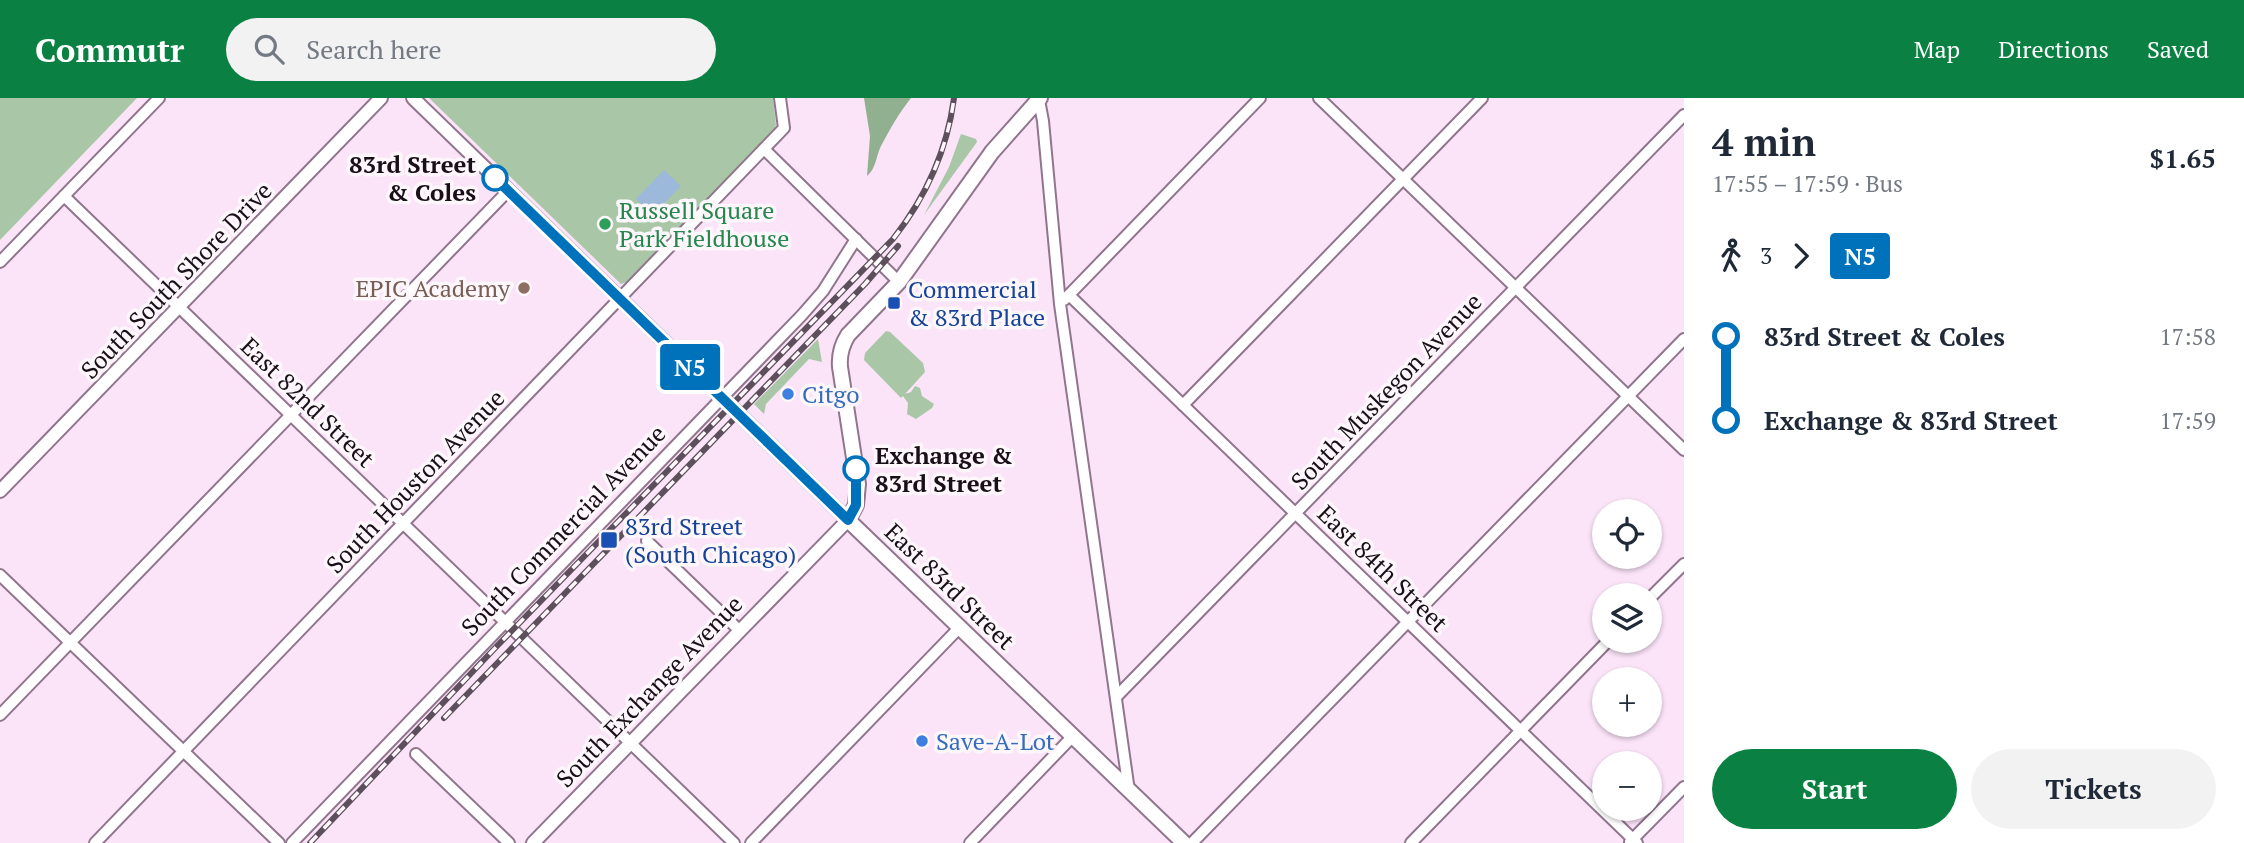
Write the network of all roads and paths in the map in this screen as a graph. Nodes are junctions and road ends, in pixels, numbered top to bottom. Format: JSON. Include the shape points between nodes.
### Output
{"nodes":[{"id":1,"x":159,"y":98,"type":"edge"},
{"id":2,"x":381,"y":98,"type":"edge"},
{"id":3,"x":412,"y":98,"type":"edge"},
{"id":4,"x":780,"y":98,"type":"edge"},
{"id":5,"x":1260,"y":98,"type":"edge"},
{"id":6,"x":1319,"y":98,"type":"edge"},
{"id":7,"x":1482,"y":98,"type":"edge"},
{"id":8,"x":1040,"y":99,"type":"edge"},
{"id":9,"x":1684,"y":115,"type":"edge"},
{"id":10,"x":764,"y":149,"type":"junction"},
{"id":11,"x":1403,"y":179,"type":"junction"},
{"id":12,"x":508,"y":191,"type":"junction"},
{"id":13,"x":64,"y":196,"type":"junction"},
{"id":14,"x":856,"y":239,"type":"junction"},
{"id":15,"x":0,"y":262,"type":"edge"},
{"id":16,"x":899,"y":282,"type":"junction"},
{"id":17,"x":1516,"y":288,"type":"junction"},
{"id":18,"x":1069,"y":295,"type":"junction"},
{"id":19,"x":619,"y":299,"type":"junction"},
{"id":20,"x":1060,"y":304,"type":"junction"},
{"id":21,"x":179,"y":307,"type":"junction"},
{"id":22,"x":1684,"y":339,"type":"edge"},
{"id":23,"x":1628,"y":396,"type":"junction"},
{"id":24,"x":722,"y":398,"type":"junction"},
{"id":25,"x":1183,"y":404,"type":"junction"},
{"id":26,"x":291,"y":415,"type":"junction"},
{"id":27,"x":1684,"y":450,"type":"edge"},
{"id":28,"x":0,"y":491,"type":"edge"},
{"id":29,"x":1295,"y":513,"type":"junction"},
{"id":30,"x":848,"y":520,"type":"junction"},
{"id":31,"x":403,"y":523,"type":"junction"},
{"id":32,"x":647,"y":541,"type":"dead end"},
{"id":33,"x":1684,"y":564,"type":"edge"},
{"id":34,"x":0,"y":575,"type":"edge"},
{"id":35,"x":1662,"y":586,"type":"edge"},
{"id":36,"x":1407,"y":621,"type":"junction"},
{"id":37,"x":505,"y":622,"type":"junction"},
{"id":38,"x":960,"y":627,"type":"junction"},
{"id":39,"x":740,"y":631,"type":"junction"},
{"id":40,"x":70,"y":642,"type":"junction"},
{"id":41,"x":1596,"y":653,"type":"edge"},
{"id":42,"x":1117,"y":696,"type":"junction"},
{"id":43,"x":0,"y":715,"type":"edge"},
{"id":44,"x":1521,"y":731,"type":"junction"},
{"id":45,"x":1073,"y":736,"type":"junction"},
{"id":46,"x":631,"y":743,"type":"junction"},
{"id":47,"x":184,"y":751,"type":"junction"},
{"id":48,"x":416,"y":754,"type":"dead end"},
{"id":49,"x":1684,"y":787,"type":"edge"},
{"id":50,"x":1129,"y":791,"type":"junction"},
{"id":51,"x":1633,"y":842,"type":"edge"},
{"id":52,"x":95,"y":843,"type":"edge"},
{"id":53,"x":279,"y":843,"type":"edge"},
{"id":54,"x":292,"y":843,"type":"edge"},
{"id":55,"x":509,"y":843,"type":"edge"},
{"id":56,"x":533,"y":843,"type":"edge"},
{"id":57,"x":734,"y":843,"type":"edge"},
{"id":58,"x":751,"y":843,"type":"edge"},
{"id":59,"x":970,"y":843,"type":"edge"},
{"id":60,"x":1184,"y":843,"type":"edge"},
{"id":61,"x":1192,"y":843,"type":"edge"},
{"id":62,"x":1411,"y":843,"type":"edge"}],
"edges":[{"from":1,"to":13,"type":"street"},
{"from":2,"to":21,"type":"street","name":"South South Shore Drive"},
{"from":3,"to":12,"type":"street","name":"East 83rd Street"},
{"from":4,"to":10,"type":"street","name":"South Houston Avenue","via":[[784,128]]},
{"from":5,"to":18,"type":"street"},
{"from":6,"to":11,"type":"street"},
{"from":7,"to":11,"type":"street"},
{"from":8,"to":16,"type":"main road","via":[[992,152]]},
{"from":8,"to":20,"type":"street"},
{"from":9,"to":17,"type":"street","name":"South Muskegon Avenue"},
{"from":10,"to":14,"type":"street"},
{"from":10,"to":19,"type":"street","name":"South Houston Avenue"},
{"from":11,"to":17,"type":"street"},
{"from":11,"to":25,"type":"street"},
{"from":12,"to":19,"type":"street","name":"East 83rd Street"},
{"from":12,"to":26,"type":"street"},
{"from":13,"to":15,"type":"street"},
{"from":13,"to":21,"type":"street","name":"East 82nd Street"},
{"from":14,"to":16,"type":"street"},
{"from":14,"to":24,"type":"street","name":"South Commercial Avenue","via":[[812,304]]},
{"from":16,"to":30,"type":"main road","name":"South Exchange Avenue","via":[[848,335],[839,357],[858,484],[856,505]]},
{"from":17,"to":23,"type":"street"},
{"from":17,"to":29,"type":"street","name":"South Muskegon Avenue"},
{"from":18,"to":20,"type":"street"},
{"from":18,"to":25,"type":"street","name":"East 84th Street"},
{"from":19,"to":24,"type":"street","name":"East 83rd Street"},
{"from":19,"to":31,"type":"street","name":"South Houston Avenue"},
{"from":20,"to":42,"type":"street"},
{"from":21,"to":26,"type":"street","name":"East 82nd Street"},
{"from":21,"to":28,"type":"street","name":"South South Shore Drive"},
{"from":22,"to":23,"type":"street"},
{"from":23,"to":27,"type":"street"},
{"from":23,"to":36,"type":"street"},
{"from":24,"to":30,"type":"street","name":"East 83rd Street"},
{"from":24,"to":37,"type":"street","name":"South Commercial Avenue"},
{"from":25,"to":29,"type":"street","name":"East 84th Street"},
{"from":26,"to":31,"type":"street","name":"East 82nd Street"},
{"from":26,"to":40,"type":"street"},
{"from":29,"to":36,"type":"street","name":"East 84th Street"},
{"from":29,"to":42,"type":"street","name":"South Muskegon Avenue"},
{"from":30,"to":38,"type":"main road","name":"East 83rd Street"},
{"from":30,"to":39,"type":"street","name":"South Exchange Avenue"},
{"from":31,"to":37,"type":"street","name":"East 82nd Street"},
{"from":31,"to":47,"type":"street","name":"South Houston Avenue"},
{"from":32,"to":39,"type":"street"},
{"from":33,"to":35,"type":"street"},
{"from":34,"to":40,"type":"street"},
{"from":36,"to":44,"type":"street","name":"East 84th Street"},
{"from":36,"to":61,"type":"street"},
{"from":37,"to":46,"type":"street","name":"East 82nd Street"},
{"from":37,"to":54,"type":"street","name":"South Commercial Avenue"},
{"from":38,"to":45,"type":"main road","name":"East 83rd Street"},
{"from":38,"to":58,"type":"street"},
{"from":39,"to":46,"type":"street","name":"South Exchange Avenue"},
{"from":40,"to":43,"type":"street"},
{"from":40,"to":47,"type":"street"},
{"from":41,"to":44,"type":"street"},
{"from":42,"to":50,"type":"street"},
{"from":44,"to":51,"type":"street","name":"East 84th Street"},
{"from":44,"to":62,"type":"street"},
{"from":45,"to":50,"type":"main road","name":"East 83rd Street"},
{"from":45,"to":59,"type":"street"},
{"from":46,"to":56,"type":"street","name":"South Exchange Avenue"},
{"from":46,"to":57,"type":"street","name":"East 82nd Street"},
{"from":47,"to":52,"type":"street","name":"South Houston Avenue"},
{"from":47,"to":53,"type":"street"},
{"from":48,"to":55,"type":"street"},
{"from":49,"to":51,"type":"street"},
{"from":50,"to":60,"type":"main road","name":"East 83rd Street"}]}
